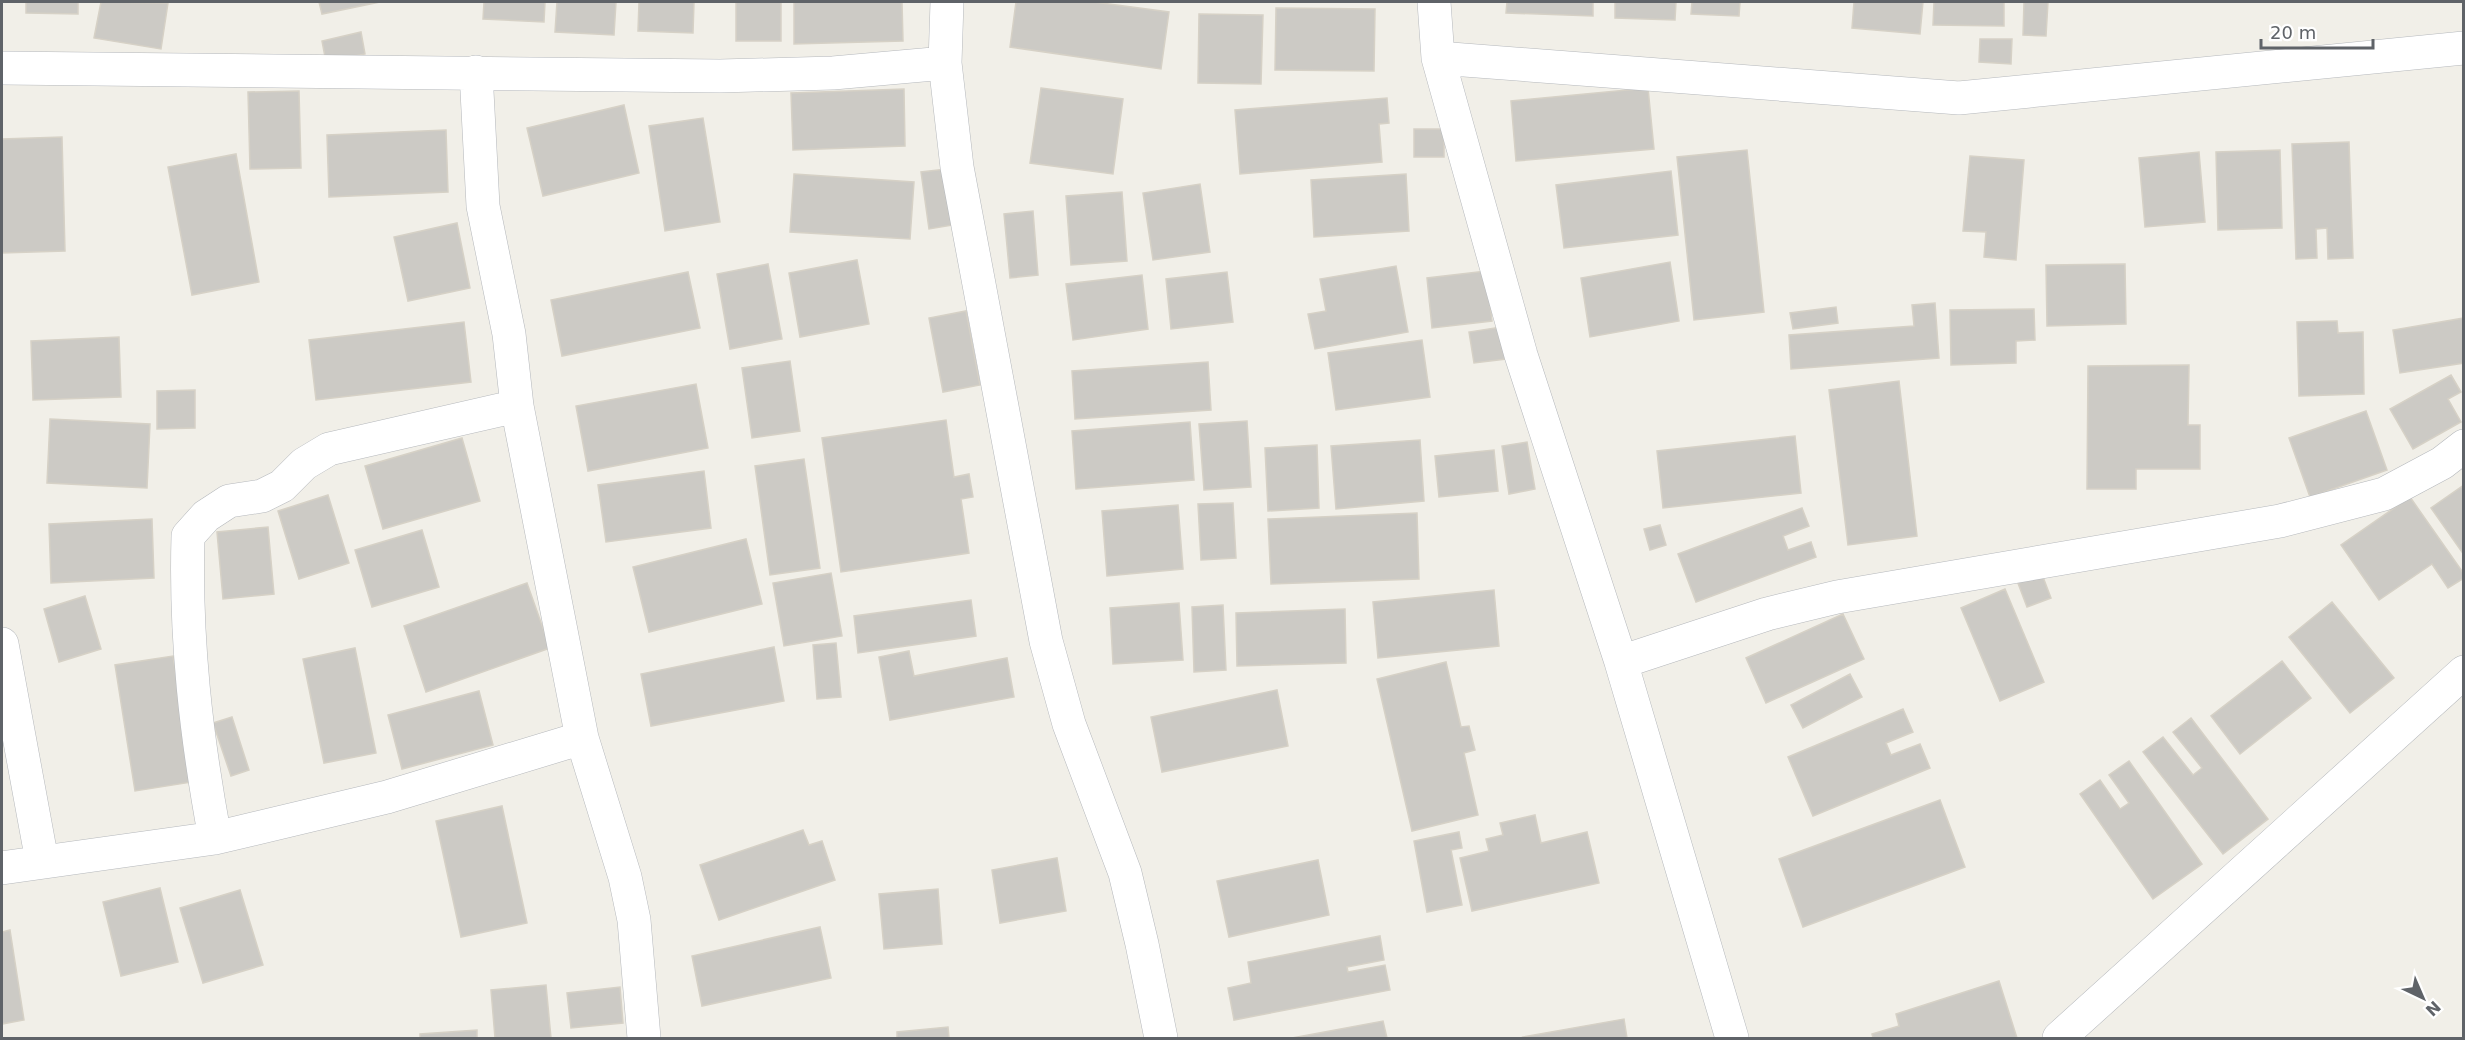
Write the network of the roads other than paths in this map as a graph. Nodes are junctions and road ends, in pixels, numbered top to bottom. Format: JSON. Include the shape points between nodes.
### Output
{"nodes":[{"id":1,"x":947,"y":2,"type":"edge"},
{"id":2,"x":1434,"y":2,"type":"edge"},
{"id":3,"x":2463,"y":48,"type":"edge"},
{"id":4,"x":1438,"y":58,"type":"junction"},
{"id":5,"x":945,"y":63,"type":"junction"},
{"id":6,"x":2,"y":68,"type":"edge"},
{"id":7,"x":476,"y":72,"type":"junction"},
{"id":8,"x":517,"y":406,"type":"junction"},
{"id":9,"x":2463,"y":446,"type":"edge"},
{"id":10,"x":2,"y":644,"type":"edge"},
{"id":11,"x":1621,"y":662,"type":"junction"},
{"id":12,"x":2463,"y":672,"type":"edge"},
{"id":13,"x":582,"y":738,"type":"junction"},
{"id":14,"x":215,"y":838,"type":"junction"},
{"id":15,"x":42,"y":861,"type":"junction"},
{"id":16,"x":2,"y":868,"type":"edge"},
{"id":17,"x":644,"y":1038,"type":"edge"},
{"id":18,"x":1161,"y":1038,"type":"edge"},
{"id":19,"x":1732,"y":1038,"type":"edge"},
{"id":20,"x":2059,"y":1038,"type":"edge"}],
"edges":[{"from":1,"to":5,"type":"street"},
{"from":2,"to":4,"type":"street"},
{"from":3,"to":4,"type":"street","via":[[1959,98]]},
{"from":4,"to":11,"type":"street","via":[[1521,356]]},
{"from":5,"to":7,"type":"street","via":[[833,73],[720,76]]},
{"from":5,"to":18,"type":"street","via":[[957,167],[1046,641],[1069,724],[1125,873]]},
{"from":6,"to":7,"type":"street"},
{"from":7,"to":8,"type":"street","via":[[483,206],[509,334]]},
{"from":8,"to":13,"type":"street"},
{"from":8,"to":14,"type":"street","via":[[329,449],[304,464],[282,486],[262,496],[229,501],[206,516],[188,536],[190,671]]},
{"from":9,"to":11,"type":"street","via":[[2442,463],[2385,494],[2315,512],[2189,538],[1837,597],[1767,614]]},
{"from":10,"to":15,"type":"street"},
{"from":11,"to":19,"type":"street"},
{"from":12,"to":20,"type":"street"},
{"from":13,"to":14,"type":"street","via":[[387,797]]},
{"from":13,"to":17,"type":"street","via":[[625,877],[634,920]]},
{"from":14,"to":15,"type":"street"},
{"from":15,"to":16,"type":"street"}]}
